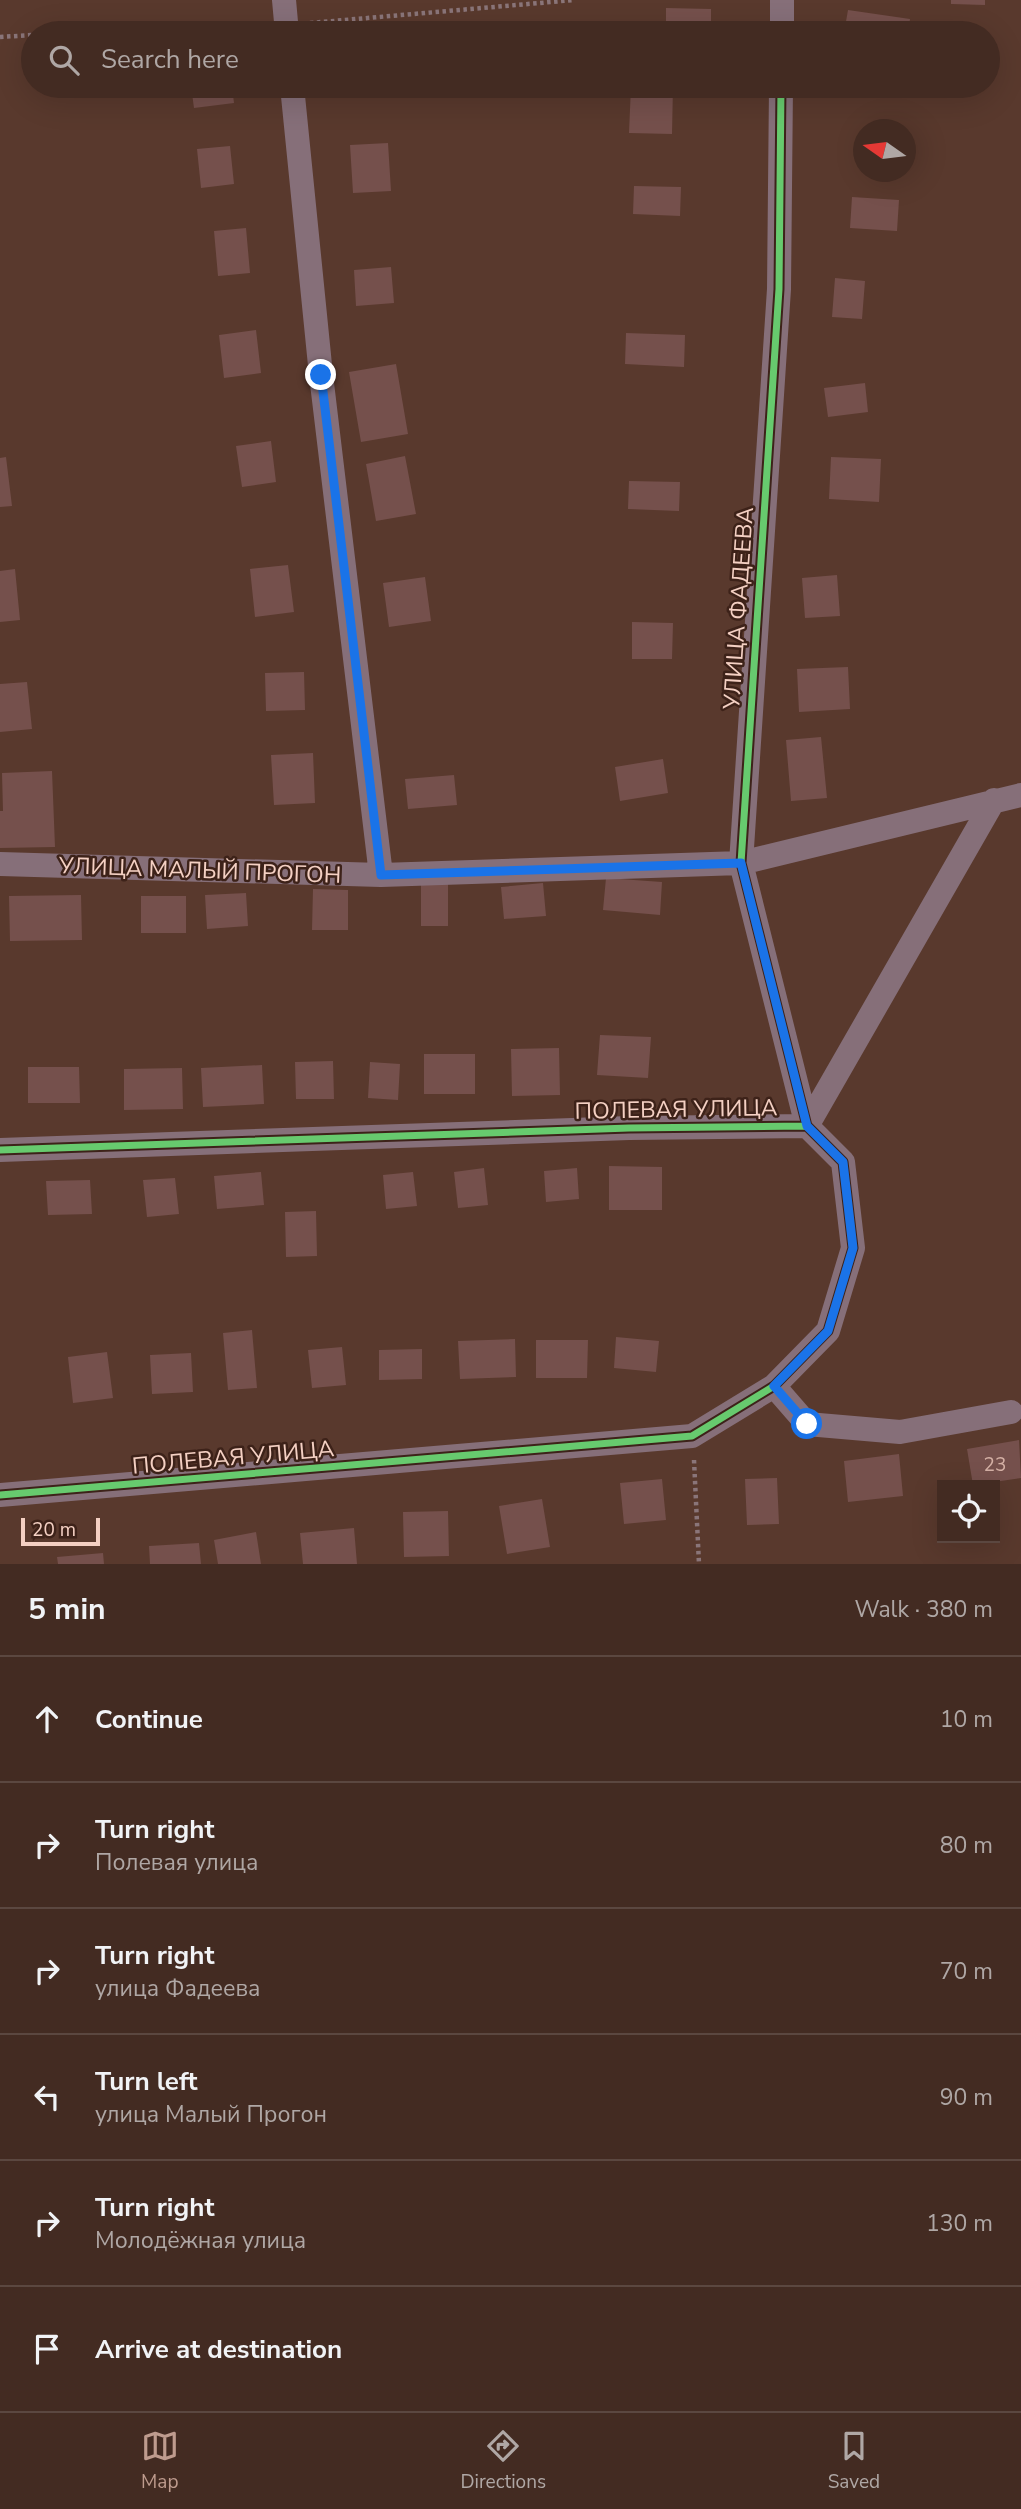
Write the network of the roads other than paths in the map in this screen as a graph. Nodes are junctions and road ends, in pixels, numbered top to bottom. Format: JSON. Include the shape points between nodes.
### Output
{"nodes":[{"id":1,"x":284,"y":0,"type":"edge"},
{"id":2,"x":782,"y":0,"type":"edge"},
{"id":3,"x":286,"y":21,"type":"edge"},
{"id":4,"x":782,"y":21,"type":"edge"},
{"id":5,"x":293,"y":98,"type":"edge"},
{"id":6,"x":781,"y":98,"type":"edge"},
{"id":7,"x":1021,"y":795,"type":"edge"},
{"id":8,"x":994,"y":800,"type":"junction"},
{"id":9,"x":741,"y":863,"type":"junction"},
{"id":10,"x":0,"y":864,"type":"edge"},
{"id":11,"x":381,"y":875,"type":"junction"},
{"id":12,"x":807,"y":1126,"type":"junction"},
{"id":13,"x":0,"y":1150,"type":"edge"},
{"id":14,"x":774,"y":1386,"type":"junction"},
{"id":15,"x":1011,"y":1412,"type":"dead end"},
{"id":16,"x":0,"y":1495,"type":"edge"}],
"edges":[{"from":1,"to":3,"type":"street"},
{"from":2,"to":4,"type":"street"},
{"from":5,"to":11,"type":"street"},
{"from":6,"to":9,"type":"street","name":"УЛИЦА ФАДЕЕВА","via":[[779,289]]},
{"from":7,"to":8,"type":"street","name":"УЛИЦА МАЛЫЙ ПРОГОН"},
{"from":8,"to":9,"type":"street","name":"УЛИЦА МАЛЫЙ ПРОГОН"},
{"from":8,"to":12,"type":"street"},
{"from":9,"to":11,"type":"street","name":"УЛИЦА МАЛЫЙ ПРОГОН"},
{"from":9,"to":12,"type":"street","name":"УЛИЦА ФАДЕЕВА"},
{"from":10,"to":11,"type":"street","name":"УЛИЦА МАЛЫЙ ПРОГОН"},
{"from":12,"to":13,"type":"street","name":"ПОЛЕВАЯ УЛИЦА"},
{"from":12,"to":14,"type":"street","name":"ПОЛЕВАЯ УЛИЦА","via":[[843,1162],[853,1248],[828,1331]]},
{"from":14,"to":15,"type":"street","via":[[807,1424],[900,1432]]},
{"from":14,"to":16,"type":"street","name":"ПОЛЕВАЯ УЛИЦА","via":[[692,1436]]}]}
